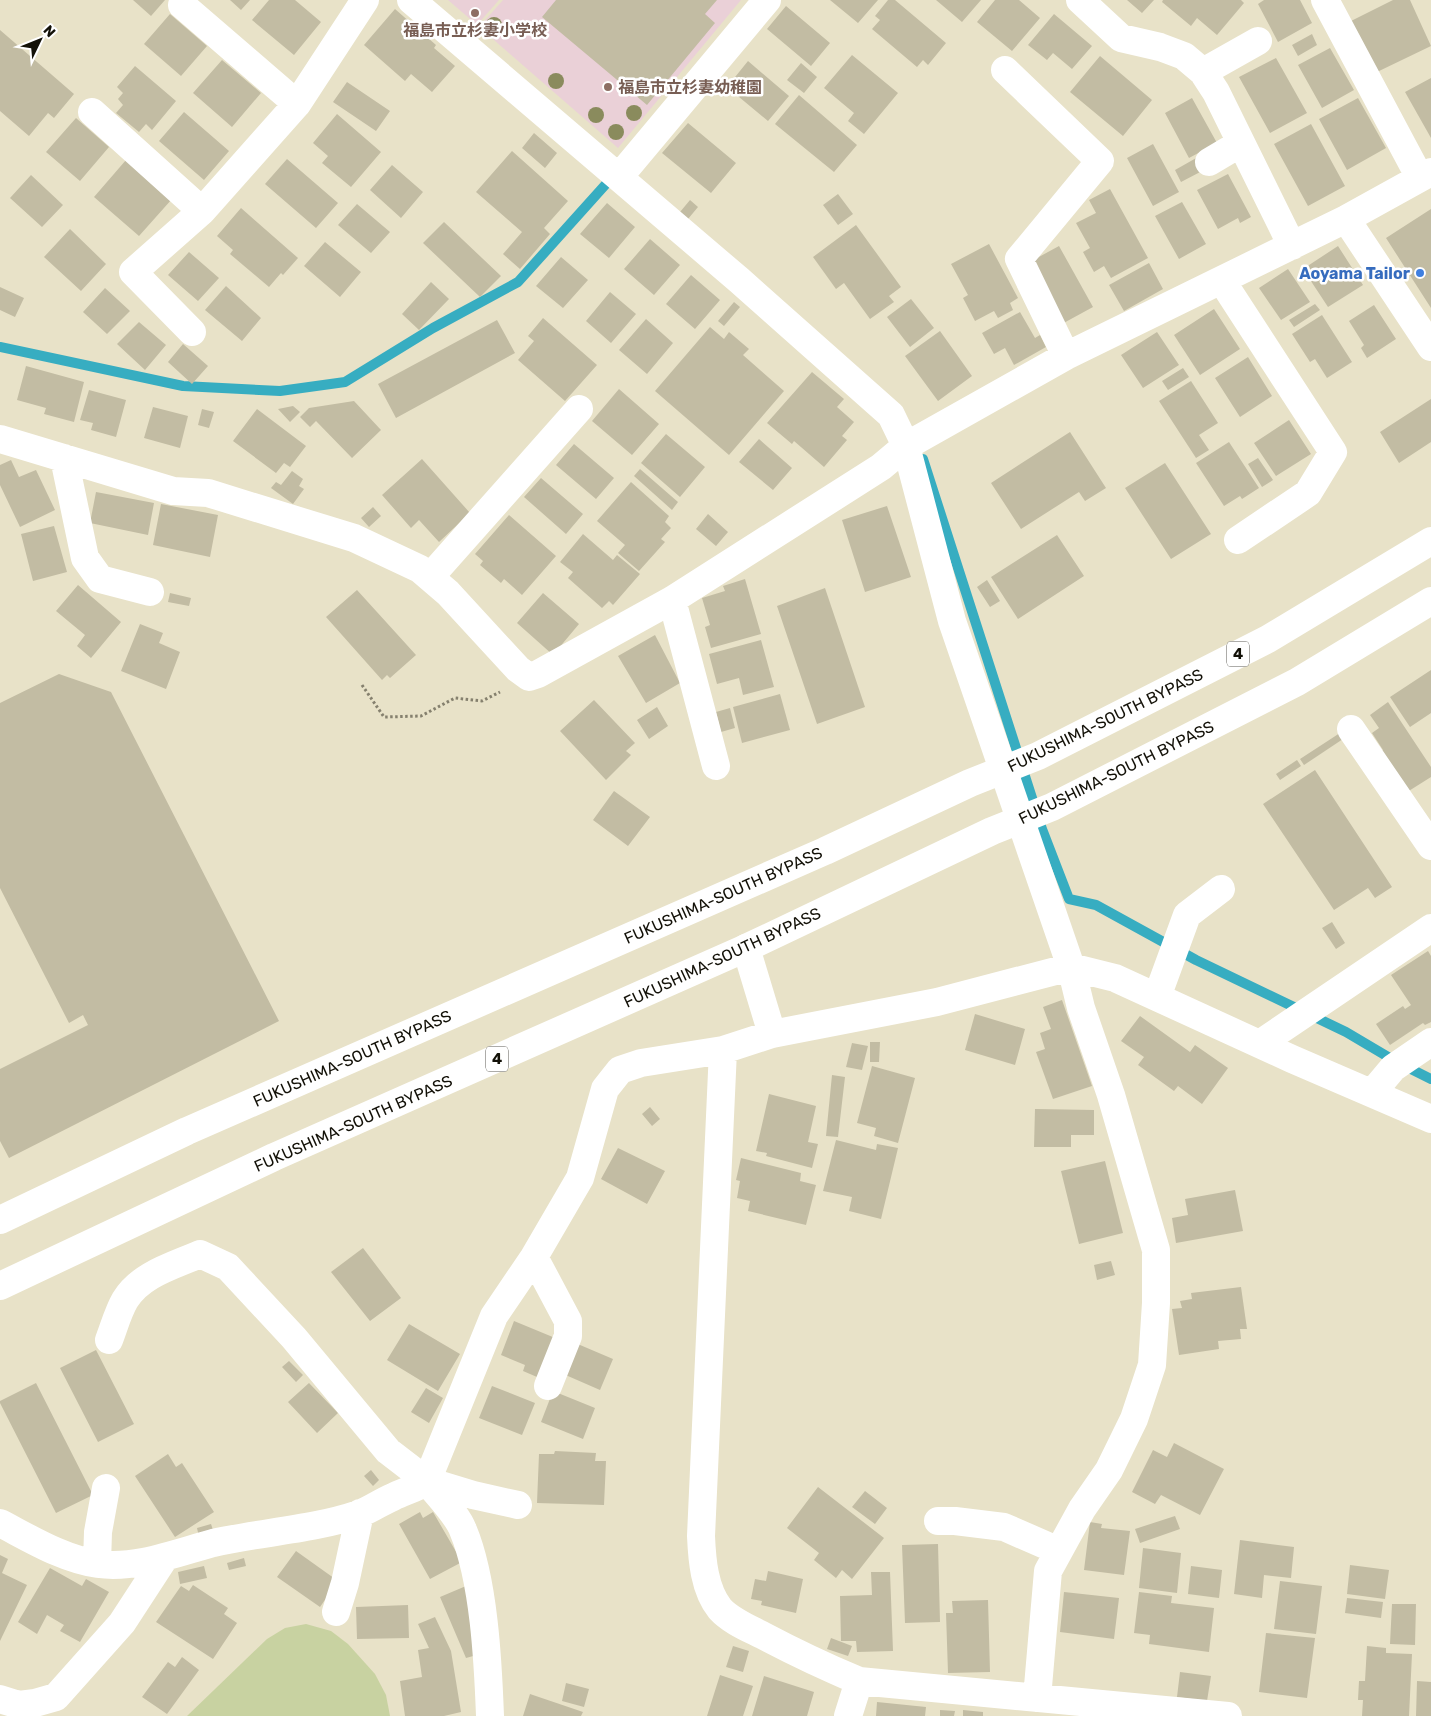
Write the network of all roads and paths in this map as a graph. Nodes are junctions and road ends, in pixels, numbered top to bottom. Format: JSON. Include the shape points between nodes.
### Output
{"nodes":[{"id":1,"x":365,"y":0,"type":"edge"},
{"id":2,"x":411,"y":0,"type":"edge"},
{"id":3,"x":767,"y":0,"type":"edge"},
{"id":4,"x":1080,"y":0,"type":"edge"},
{"id":5,"x":1332,"y":2,"type":"edge"},
{"id":6,"x":182,"y":5,"type":"dead end"},
{"id":7,"x":1258,"y":42,"type":"dead end"},
{"id":8,"x":1005,"y":70,"type":"dead end"},
{"id":9,"x":1203,"y":72,"type":"junction"},
{"id":10,"x":297,"y":104,"type":"junction"},
{"id":11,"x":92,"y":112,"type":"dead end"},
{"id":12,"x":1241,"y":144,"type":"junction"},
{"id":13,"x":1209,"y":162,"type":"dead end"},
{"id":14,"x":1426,"y":175,"type":"edge"},
{"id":15,"x":619,"y":177,"type":"junction"},
{"id":16,"x":202,"y":211,"type":"junction"},
{"id":17,"x":1346,"y":219,"type":"junction"},
{"id":18,"x":1292,"y":246,"type":"junction"},
{"id":19,"x":1222,"y":281,"type":"junction"},
{"id":20,"x":192,"y":332,"type":"dead end"},
{"id":21,"x":1431,"y":346,"type":"edge"},
{"id":22,"x":1066,"y":356,"type":"junction"},
{"id":23,"x":578,"y":408,"type":"dead end"},
{"id":24,"x":0,"y":439,"type":"edge"},
{"id":25,"x":906,"y":446,"type":"junction"},
{"id":26,"x":64,"y":458,"type":"junction"},
{"id":27,"x":1238,"y":540,"type":"dead end"},
{"id":28,"x":1431,"y":541,"type":"edge"},
{"id":29,"x":430,"y":577,"type":"junction"},
{"id":30,"x":150,"y":592,"type":"dead end"},
{"id":31,"x":672,"y":600,"type":"junction"},
{"id":32,"x":1431,"y":601,"type":"edge"},
{"id":33,"x":529,"y":677,"type":"junction"},
{"id":34,"x":362,"y":685,"type":"dead end"},
{"id":35,"x":1351,"y":729,"type":"dead end"},
{"id":36,"x":716,"y":766,"type":"dead end"},
{"id":37,"x":1431,"y":846,"type":"edge"},
{"id":38,"x":1221,"y":889,"type":"dead end"},
{"id":39,"x":1431,"y":928,"type":"edge"},
{"id":40,"x":746,"y":948,"type":"junction"},
{"id":41,"x":1070,"y":967,"type":"junction"},
{"id":42,"x":1157,"y":997,"type":"junction"},
{"id":43,"x":772,"y":1034,"type":"junction"},
{"id":44,"x":1431,"y":1042,"type":"edge"},
{"id":45,"x":1261,"y":1043,"type":"junction"},
{"id":46,"x":723,"y":1050,"type":"junction"},
{"id":47,"x":1372,"y":1092,"type":"junction"},
{"id":48,"x":1431,"y":1119,"type":"edge"},
{"id":49,"x":0,"y":1220,"type":"edge"},
{"id":50,"x":534,"y":1257,"type":"junction"},
{"id":51,"x":0,"y":1286,"type":"edge"},
{"id":52,"x":108,"y":1340,"type":"dead end"},
{"id":53,"x":548,"y":1386,"type":"dead end"},
{"id":54,"x":427,"y":1481,"type":"junction"},
{"id":55,"x":106,"y":1488,"type":"dead end"},
{"id":56,"x":518,"y":1505,"type":"dead end"},
{"id":57,"x":360,"y":1513,"type":"junction"},
{"id":58,"x":938,"y":1520,"type":"dead end"},
{"id":59,"x":0,"y":1523,"type":"edge"},
{"id":60,"x":1059,"y":1551,"type":"junction"},
{"id":61,"x":165,"y":1557,"type":"junction"},
{"id":62,"x":97,"y":1564,"type":"junction"},
{"id":63,"x":336,"y":1612,"type":"dead end"},
{"id":64,"x":859,"y":1681,"type":"junction"},
{"id":65,"x":1037,"y":1698,"type":"junction"},
{"id":66,"x":11,"y":1707,"type":"edge"},
{"id":67,"x":490,"y":1716,"type":"edge"},
{"id":68,"x":848,"y":1716,"type":"edge"},
{"id":69,"x":1228,"y":1716,"type":"edge"}],
"edges":[{"from":1,"to":10,"type":"main road"},
{"from":2,"to":15,"type":"main road"},
{"from":3,"to":15,"type":"main road"},
{"from":4,"to":9,"type":"main road","via":[[1122,38],[1184,56]]},
{"from":5,"to":14,"type":"main road"},
{"from":6,"to":10,"type":"main road"},
{"from":7,"to":9,"type":"main road"},
{"from":8,"to":22,"type":"main road","via":[[1100,161],[1019,259]]},
{"from":9,"to":12,"type":"main road"},
{"from":10,"to":16,"type":"main road"},
{"from":11,"to":16,"type":"main road"},
{"from":12,"to":13,"type":"main road"},
{"from":12,"to":18,"type":"main road"},
{"from":14,"to":17,"type":"main road"},
{"from":15,"to":25,"type":"main road","via":[[891,415]]},
{"from":16,"to":20,"type":"main road","via":[[133,272]]},
{"from":17,"to":18,"type":"main road"},
{"from":17,"to":21,"type":"main road"},
{"from":18,"to":19,"type":"main road"},
{"from":19,"to":22,"type":"main road"},
{"from":19,"to":27,"type":"main road","via":[[1333,452],[1308,493]]},
{"from":22,"to":25,"type":"main road"},
{"from":23,"to":29,"type":"main road"},
{"from":24,"to":26,"type":"main road"},
{"from":25,"to":31,"type":"main road","via":[[881,467]]},
{"from":25,"to":41,"type":"main road","via":[[952,621]]},
{"from":26,"to":29,"type":"main road","via":[[173,490],[208,493],[354,538],[420,568]]},
{"from":26,"to":30,"type":"main road","via":[[85,558],[100,580]]},
{"from":28,"to":49,"type":"main road","name":"FUKUSHIMA-SOUTH BYPASS","number":"4","via":[[1268,639],[1038,756],[970,783],[825,851],[187,1131]]},
{"from":29,"to":33,"type":"main road"},
{"from":31,"to":33,"type":"main road"},
{"from":31,"to":36,"type":"main road"},
{"from":32,"to":40,"type":"main road","name":"FUKUSHIMA-SOUTH BYPASS","number":"4","via":[[1297,682],[1052,807],[992,831]]},
{"from":33,"to":34,"type":"path","via":[[482,701],[455,698],[421,716],[384,717]]},
{"from":35,"to":37,"type":"main road"},
{"from":38,"to":42,"type":"main road","via":[[1187,915]]},
{"from":39,"to":45,"type":"main road"},
{"from":40,"to":43,"type":"main road"},
{"from":40,"to":51,"type":"main road","name":"FUKUSHIMA-SOUTH BYPASS","number":"4","via":[[274,1158]]},
{"from":41,"to":42,"type":"main road","via":[[1115,978]]},
{"from":41,"to":43,"type":"main road","via":[[937,1002]]},
{"from":41,"to":60,"type":"main road","via":[[1156,1250],[1156,1303],[1152,1364],[1134,1419],[1109,1470]]},
{"from":42,"to":45,"type":"main road"},
{"from":43,"to":46,"type":"main road"},
{"from":44,"to":47,"type":"main road","via":[[1393,1068]]},
{"from":45,"to":47,"type":"main road"},
{"from":46,"to":50,"type":"main road","via":[[642,1063],[620,1070],[605,1089],[580,1178]]},
{"from":46,"to":64,"type":"main road","via":[[701,1536],[703,1566],[720,1608],[736,1622]]},
{"from":47,"to":48,"type":"main road"},
{"from":50,"to":53,"type":"main road","via":[[568,1321],[568,1336]]},
{"from":50,"to":54,"type":"main road","via":[[494,1316]]},
{"from":52,"to":54,"type":"main road","via":[[124,1301],[138,1284],[200,1254],[228,1267],[294,1338],[388,1451]]},
{"from":54,"to":56,"type":"main road"},
{"from":54,"to":57,"type":"main road"},
{"from":54,"to":67,"type":"main road","via":[[463,1529],[475,1571],[488,1664]]},
{"from":55,"to":62,"type":"main road","via":[[98,1532]]},
{"from":57,"to":61,"type":"main road","via":[[214,1543]]},
{"from":57,"to":63,"type":"main road"},
{"from":58,"to":60,"type":"main road","via":[[1004,1528]]},
{"from":59,"to":62,"type":"main road","via":[[58,1552]]},
{"from":60,"to":65,"type":"main road","via":[[1048,1571]]},
{"from":61,"to":62,"type":"main road","via":[[118,1565]]},
{"from":61,"to":66,"type":"main road","via":[[122,1623],[56,1697]]},
{"from":64,"to":65,"type":"main road"},
{"from":64,"to":68,"type":"main road"},
{"from":65,"to":69,"type":"main road"}]}
